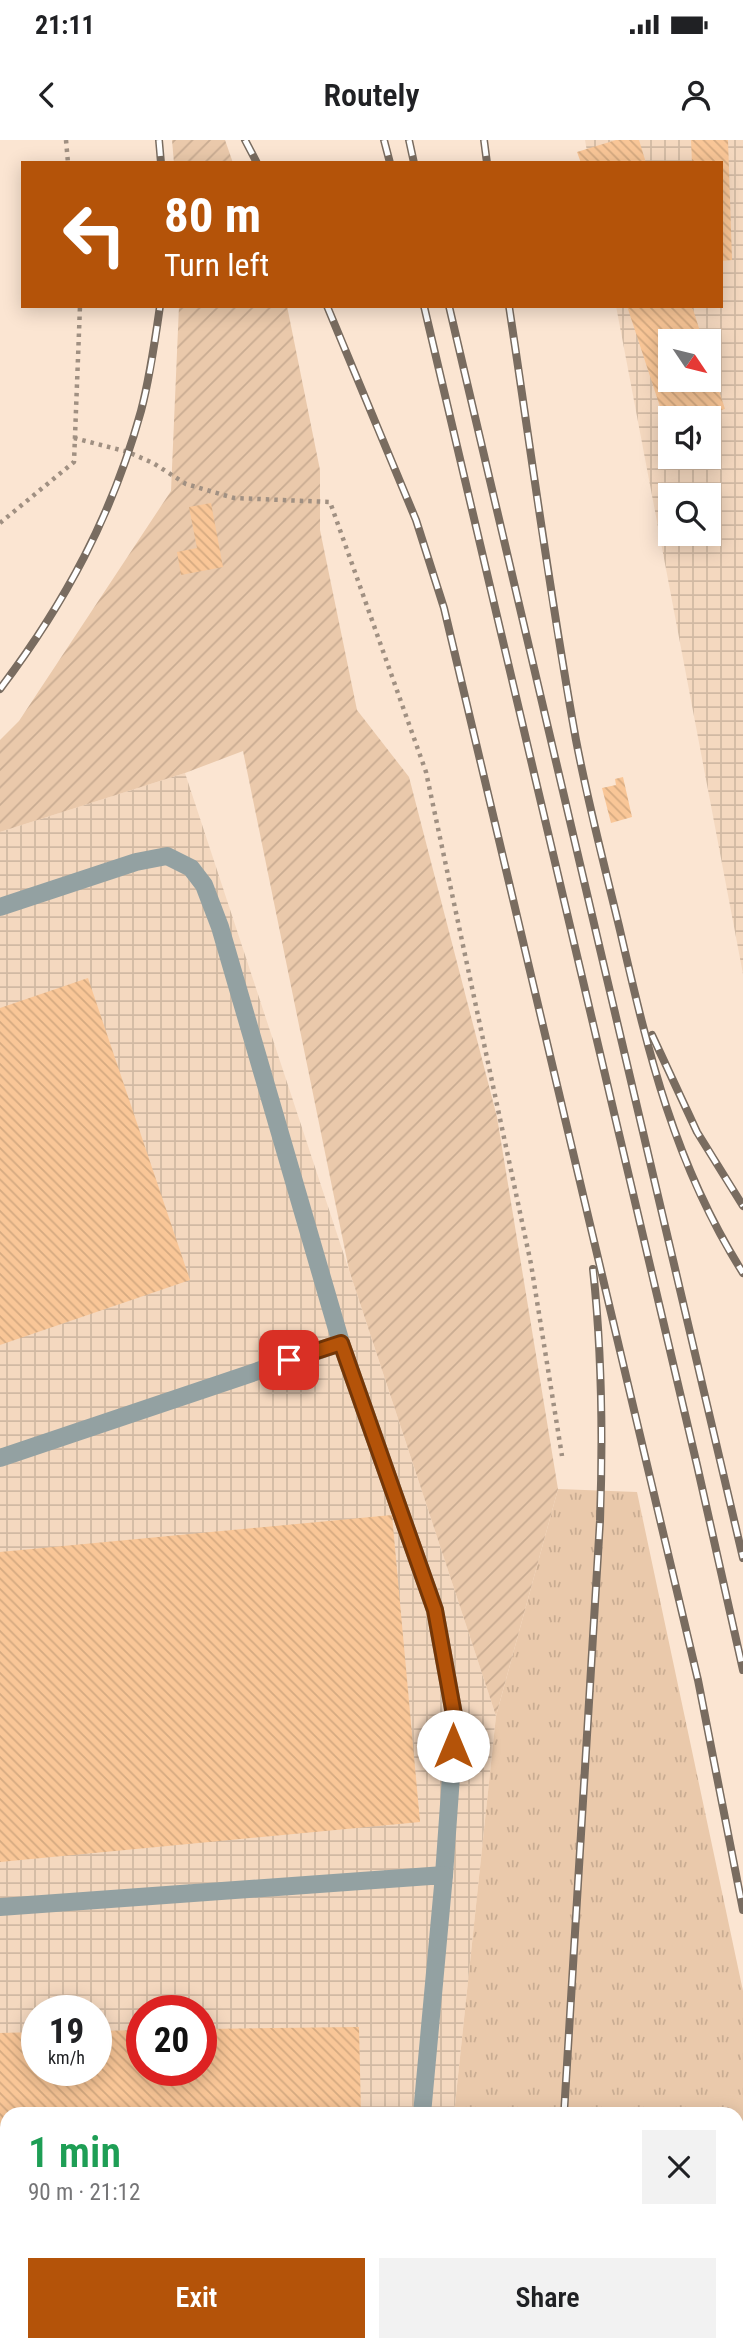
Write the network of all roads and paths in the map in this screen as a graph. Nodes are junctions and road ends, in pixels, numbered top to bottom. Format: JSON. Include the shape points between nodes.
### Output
{"nodes":[{"id":1,"x":65,"y":140,"type":"edge"},
{"id":2,"x":68,"y":161,"type":"edge"},
{"id":3,"x":80,"y":308,"type":"edge"},
{"id":4,"x":74,"y":438,"type":"junction"},
{"id":5,"x":0,"y":523,"type":"edge"},
{"id":6,"x":0,"y":907,"type":"edge"},
{"id":7,"x":341,"y":1343,"type":"junction"},
{"id":8,"x":562,"y":1456,"type":"dead end"},
{"id":9,"x":0,"y":1458,"type":"edge"},
{"id":10,"x":444,"y":1875,"type":"junction"},
{"id":11,"x":0,"y":1907,"type":"edge"},
{"id":12,"x":423,"y":2107,"type":"edge"}],
"edges":[{"from":1,"to":2,"type":"path"},
{"from":3,"to":4,"type":"path"},
{"from":4,"to":5,"type":"path","via":[[74,462]]},
{"from":4,"to":8,"type":"path","via":[[128,452],[186,484],[234,498],[330,502],[426,772],[531,1264]]},
{"from":6,"to":7,"type":"lane","via":[[136,862],[167,856],[191,868],[204,885],[220,927]]},
{"from":7,"to":9,"type":"lane"},
{"from":7,"to":10,"type":"lane","via":[[435,1610],[455,1720]]},
{"from":10,"to":11,"type":"lane"},
{"from":10,"to":12,"type":"lane"}]}
